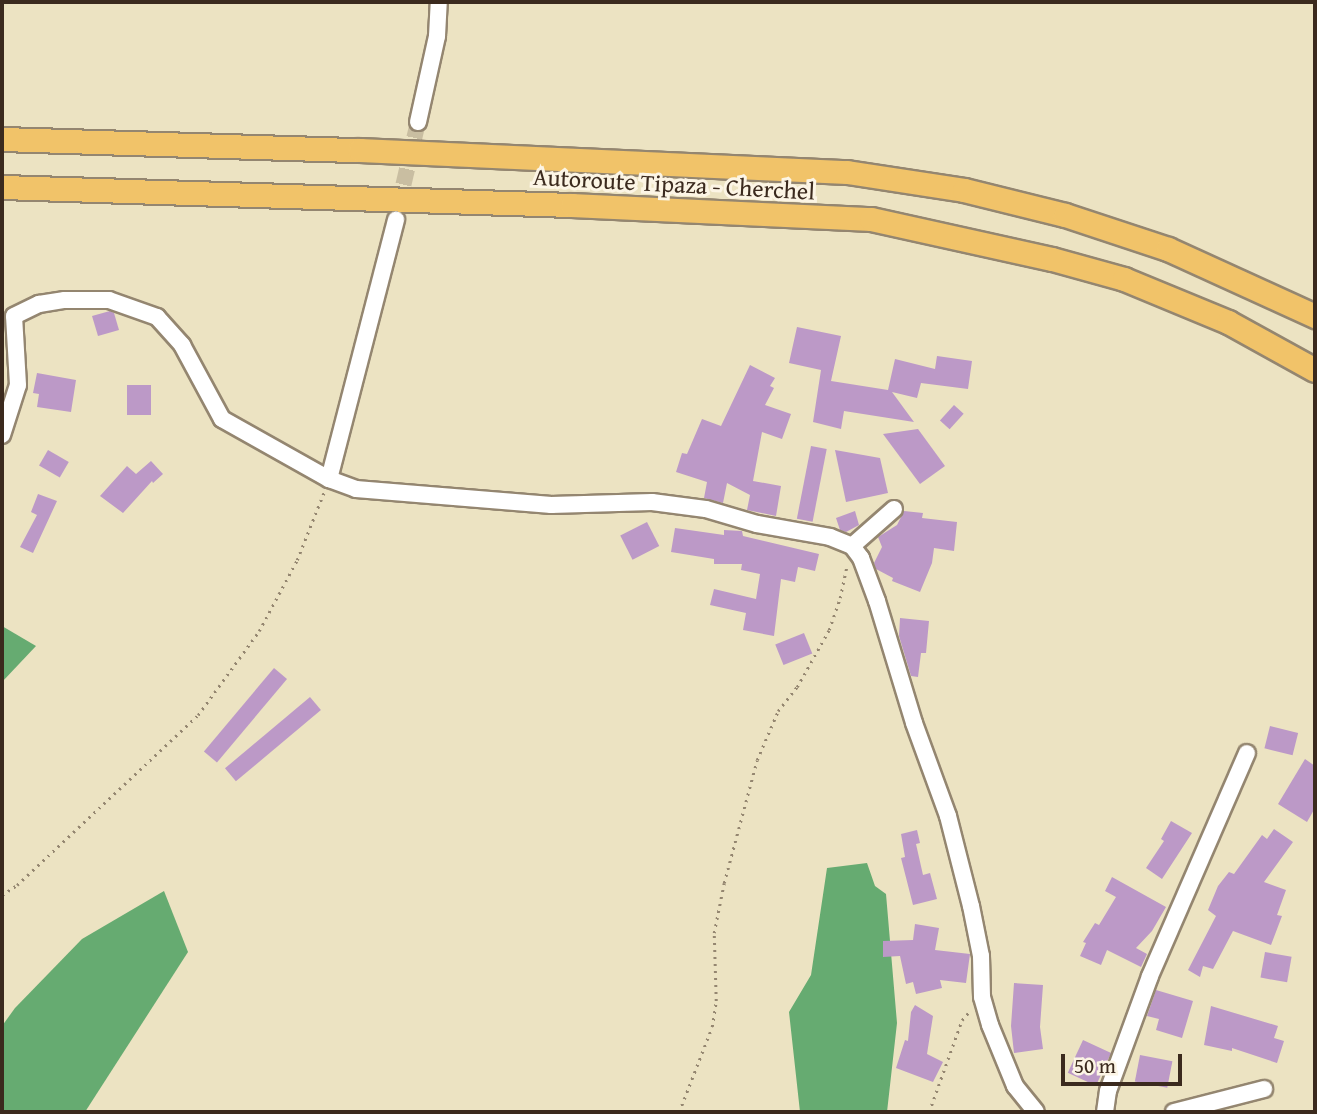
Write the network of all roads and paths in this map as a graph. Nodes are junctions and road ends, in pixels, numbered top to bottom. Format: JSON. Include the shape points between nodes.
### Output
{"nodes":[{"id":1,"x":439,"y":2,"type":"edge"},
{"id":2,"x":418,"y":122,"type":"tunnel mouth"},
{"id":3,"x":2,"y":139,"type":"edge"},
{"id":4,"x":2,"y":187,"type":"edge"},
{"id":5,"x":396,"y":219,"type":"tunnel mouth"},
{"id":6,"x":1315,"y":316,"type":"edge"},
{"id":7,"x":1315,"y":370,"type":"edge"},
{"id":8,"x":2,"y":435,"type":"edge"},
{"id":9,"x":329,"y":479,"type":"junction"},
{"id":10,"x":894,"y":509,"type":"dead end"},
{"id":11,"x":852,"y":546,"type":"junction"},
{"id":12,"x":1247,"y":753,"type":"dead end"},
{"id":13,"x":2,"y":895,"type":"edge"},
{"id":14,"x":982,"y":997,"type":"junction"},
{"id":15,"x":1264,"y":1089,"type":"dead end"},
{"id":16,"x":679,"y":1112,"type":"edge"},
{"id":17,"x":929,"y":1112,"type":"edge"},
{"id":18,"x":1037,"y":1112,"type":"edge"},
{"id":19,"x":1105,"y":1112,"type":"edge"},
{"id":20,"x":1174,"y":1112,"type":"edge"}],
"edges":[{"from":1,"to":2,"type":"street","via":[[437,36]]},
{"from":3,"to":6,"type":"highway","name":"Autoroute Tipaza - Cherchel","via":[[360,149],[847,172],[964,190],[1065,215],[1168,249]]},
{"from":4,"to":7,"type":"highway","name":"Autoroute Tipaza - Cherchel","via":[[871,219],[1124,279],[1228,322]]},
{"from":5,"to":9,"type":"street"},
{"from":8,"to":9,"type":"street","via":[[18,385],[14,316],[39,304],[108,300],[157,317],[182,345],[222,419]]},
{"from":9,"to":11,"type":"street","via":[[356,489],[551,505],[652,502],[706,509]]},
{"from":9,"to":13,"type":"path","via":[[297,560],[260,631],[198,715]]},
{"from":10,"to":11,"type":"street"},
{"from":11,"to":14,"type":"street","via":[[877,601],[948,816],[976,931]]},
{"from":11,"to":16,"type":"path","via":[[829,630],[779,711],[757,760],[714,933],[712,1027]]},
{"from":12,"to":19,"type":"street","via":[[1150,976],[1108,1091]]},
{"from":14,"to":17,"type":"path","via":[[962,1020]]},
{"from":14,"to":18,"type":"street","via":[[1015,1086]]},
{"from":15,"to":20,"type":"street"}]}
